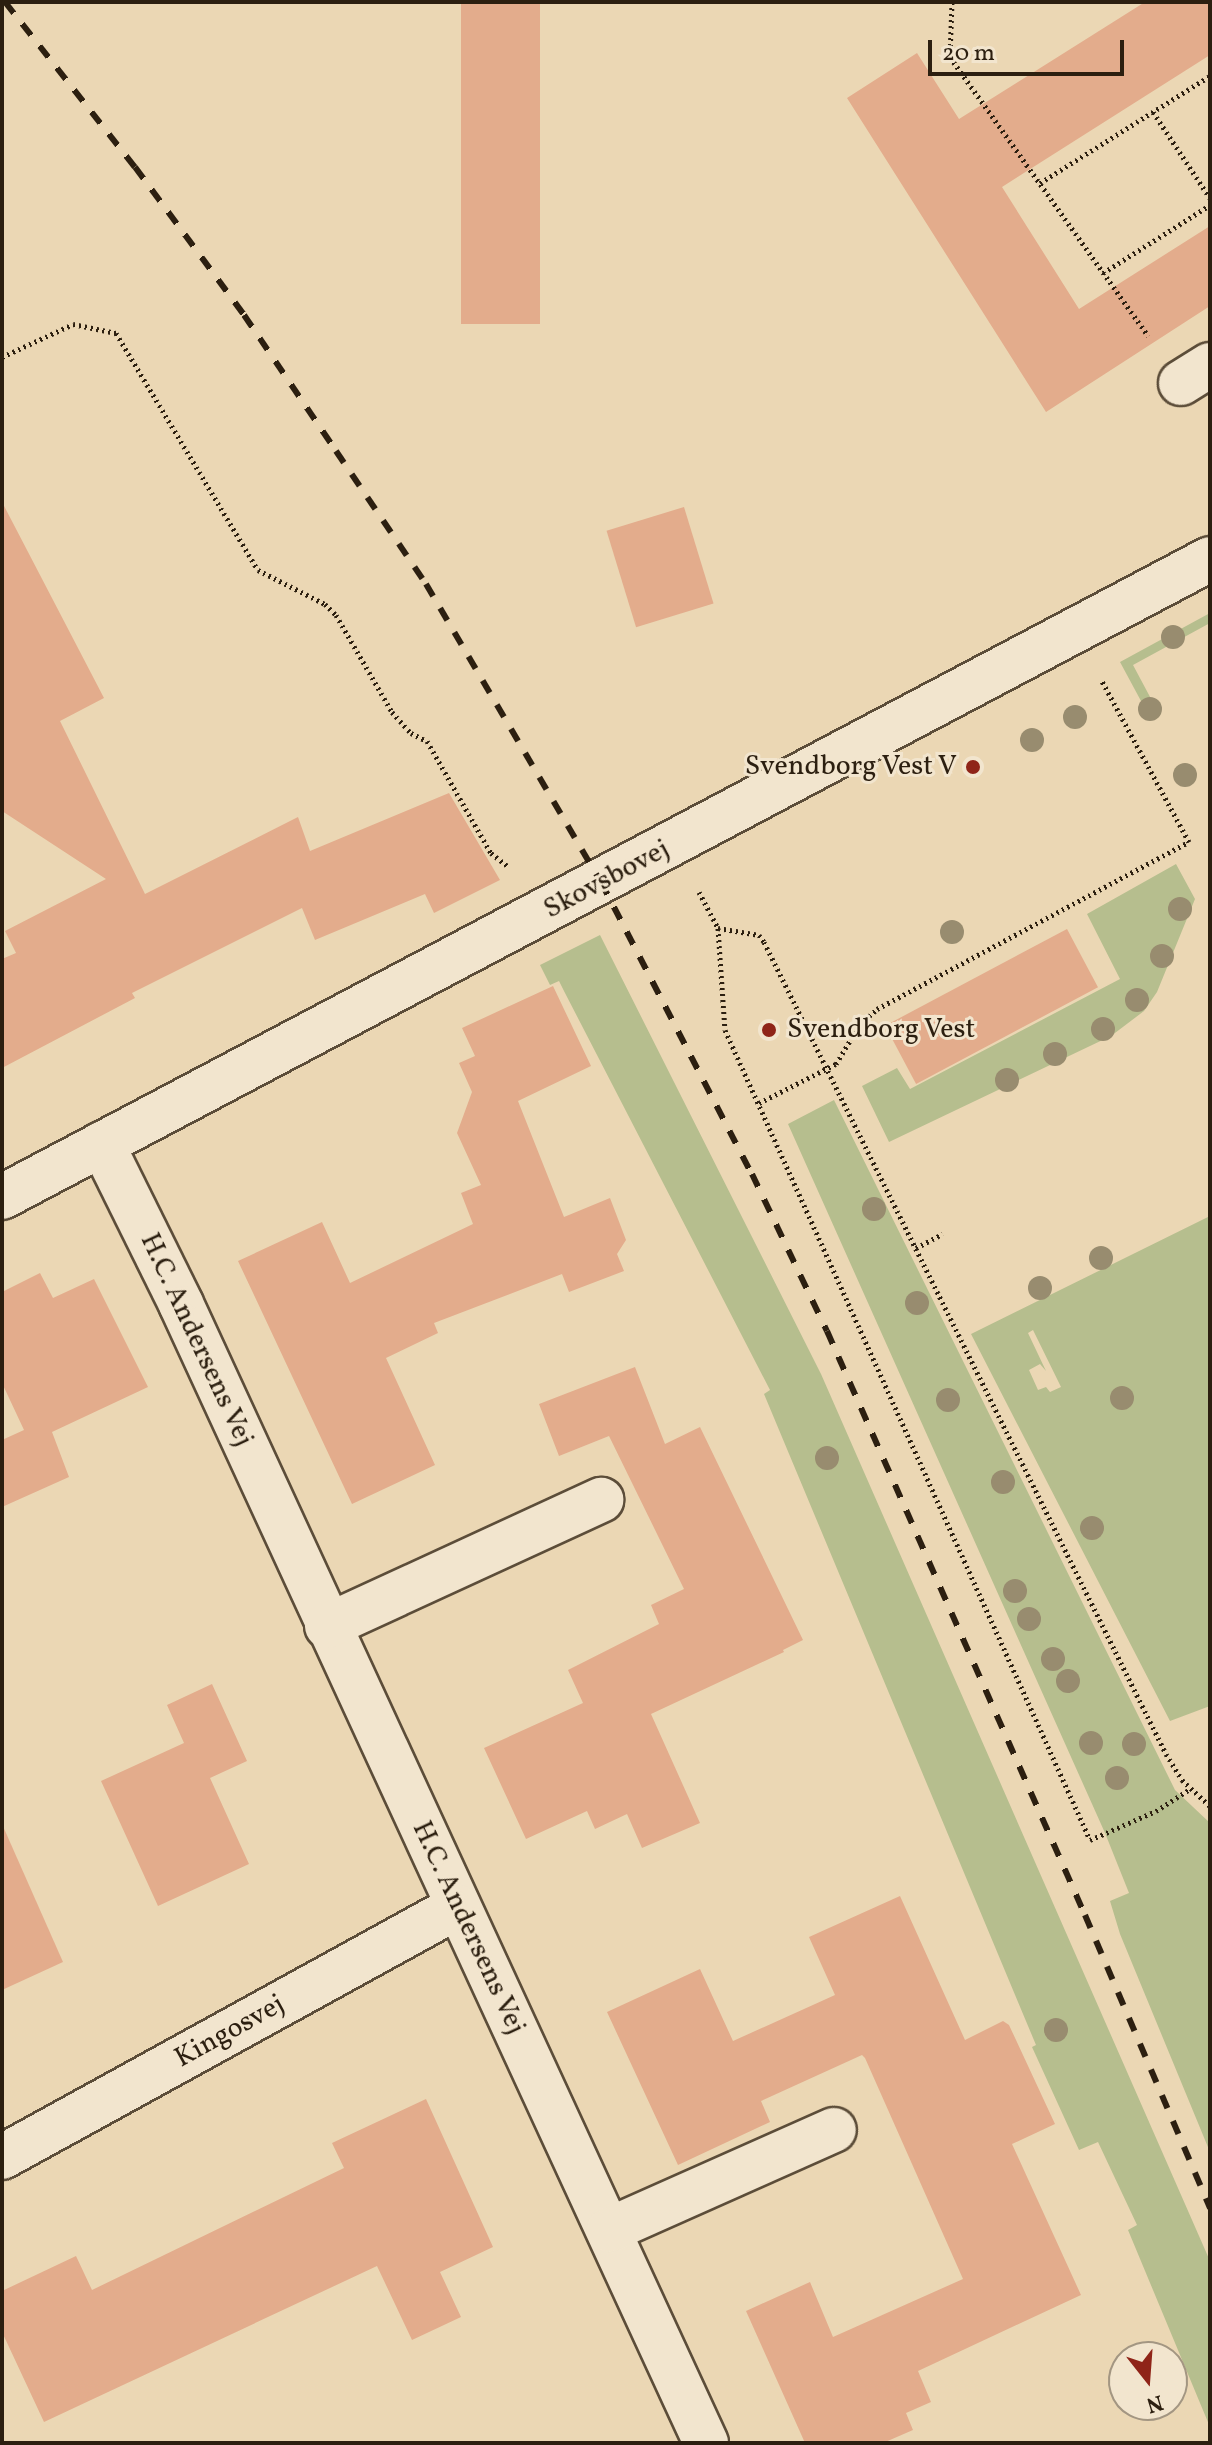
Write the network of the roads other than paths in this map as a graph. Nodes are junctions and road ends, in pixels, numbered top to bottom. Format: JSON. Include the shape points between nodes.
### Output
{"nodes":[{"id":1,"x":1210,"y":559,"type":"edge"},
{"id":2,"x":102,"y":1144,"type":"junction"},
{"id":3,"x":2,"y":1197,"type":"edge"},
{"id":4,"x":601,"y":1500,"type":"dead end"},
{"id":5,"x":327,"y":1626,"type":"junction"},
{"id":6,"x":457,"y":1907,"type":"junction"},
{"id":7,"x":834,"y":2130,"type":"dead end"},
{"id":8,"x":2,"y":2157,"type":"edge"},
{"id":9,"x":609,"y":2230,"type":"junction"},
{"id":10,"x":706,"y":2443,"type":"edge"}],
"edges":[{"from":1,"to":2,"type":"street","name":"Skovsbovej"},
{"from":2,"to":3,"type":"street","name":"Skovsbovej"},
{"from":2,"to":5,"type":"street","name":"H.C. Andersens Vej"},
{"from":4,"to":5,"type":"street"},
{"from":5,"to":6,"type":"street","name":"H.C. Andersens Vej"},
{"from":6,"to":8,"type":"street","name":"Kingosvej"},
{"from":6,"to":9,"type":"street","name":"H.C. Andersens Vej"},
{"from":7,"to":9,"type":"street"},
{"from":9,"to":10,"type":"street","name":"H.C. Andersens Vej"}]}
